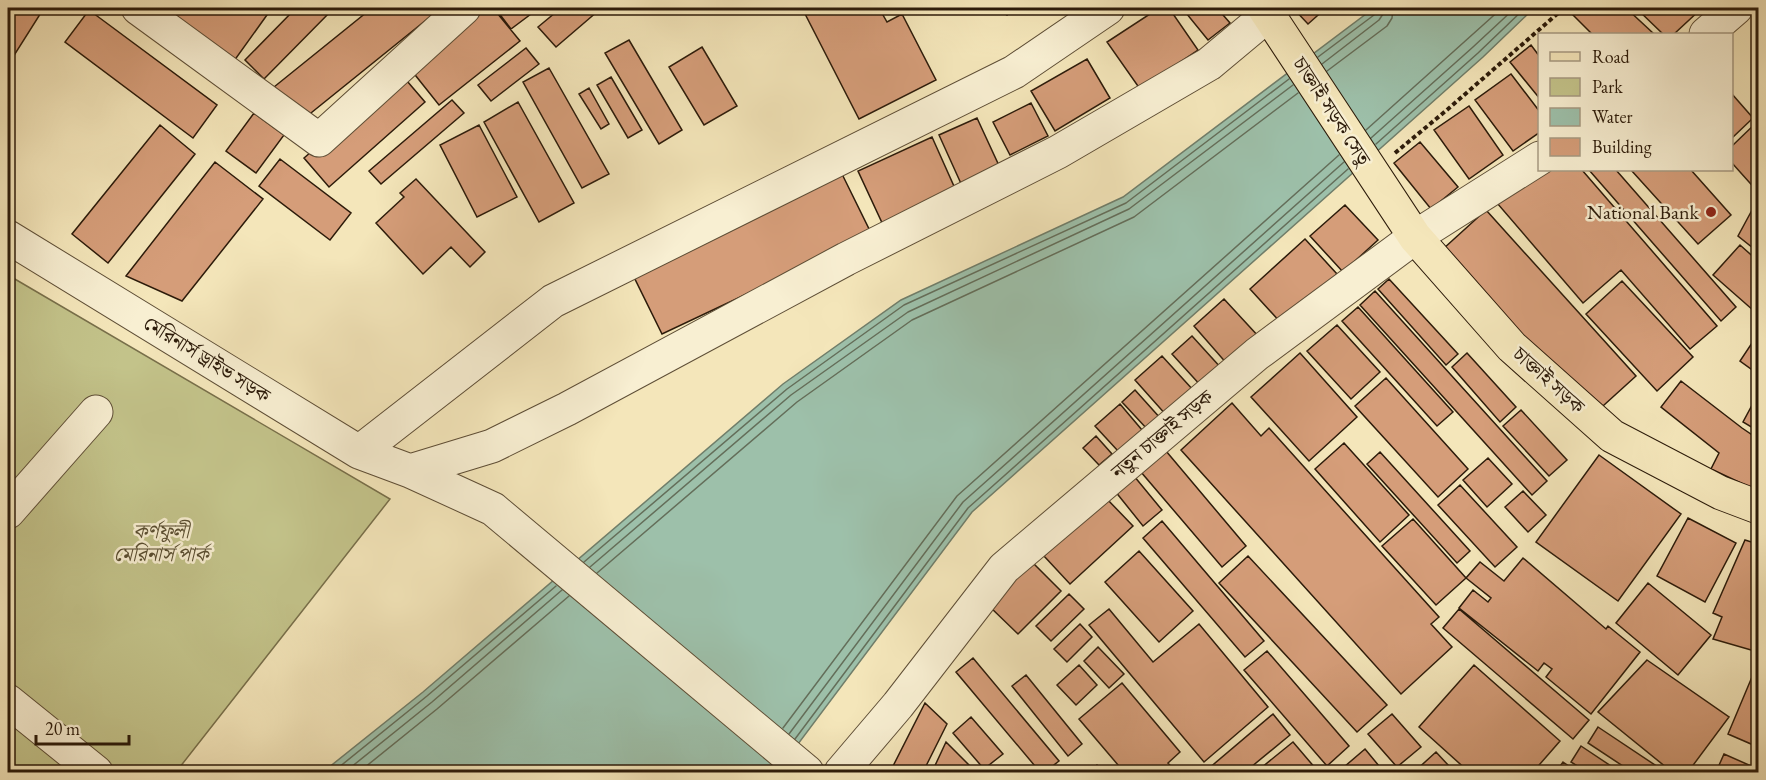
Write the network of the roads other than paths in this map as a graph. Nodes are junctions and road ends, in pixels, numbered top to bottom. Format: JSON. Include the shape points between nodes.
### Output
{"nodes":[{"id":1,"x":138,"y":8,"type":"edge"},
{"id":2,"x":464,"y":8,"type":"edge"},
{"id":3,"x":1108,"y":8,"type":"edge"},
{"id":4,"x":1736,"y":8,"type":"edge"},
{"id":5,"x":1270,"y":16,"type":"edge"},
{"id":6,"x":1707,"y":33,"type":"edge"},
{"id":7,"x":1538,"y":159,"type":"edge"},
{"id":8,"x":1379,"y":184,"type":"joint"},
{"id":9,"x":8,"y":237,"type":"edge"},
{"id":10,"x":1415,"y":237,"type":"junction"},
{"id":11,"x":96,"y":412,"type":"dead end"},
{"id":12,"x":359,"y":452,"type":"junction"},
{"id":13,"x":410,"y":471,"type":"junction"},
{"id":14,"x":1758,"y":507,"type":"edge"},
{"id":15,"x":8,"y":512,"type":"edge"},
{"id":16,"x":8,"y":701,"type":"edge"},
{"id":17,"x":96,"y":772,"type":"edge"},
{"id":18,"x":807,"y":772,"type":"edge"},
{"id":19,"x":842,"y":772,"type":"edge"}],
"edges":[{"from":1,"to":2,"type":"street","via":[[319,140]]},
{"from":3,"to":12,"type":"street","via":[[1014,72],[553,301]]},
{"from":4,"to":6,"type":"street"},
{"from":5,"to":8,"type":"main road","name":"চাক্তাই সড়ক সেতু"},
{"from":5,"to":13,"type":"street","via":[[1209,64],[1058,152],[492,446]]},
{"from":7,"to":10,"type":"street","name":"নতুন চাক্তাই সড়ক"},
{"from":8,"to":10,"type":"main road","name":"চাক্তাই সড়ক"},
{"from":9,"to":12,"type":"street","name":"মেরিনার্স ড্রাইভ সড়ক"},
{"from":10,"to":14,"type":"main road","name":"চাক্তাই সড়ক","via":[[1512,347],[1612,436],[1721,493]]},
{"from":10,"to":19,"type":"street","name":"নতুন চাক্তাই সড়ক","via":[[1257,354],[1004,568]]},
{"from":11,"to":15,"type":"street"},
{"from":12,"to":13,"type":"street","name":"মেরিনার্স ড্রাইভ সড়ক"},
{"from":13,"to":18,"type":"street","name":"মেরিনার্স ড্রাইভ সড়ক","via":[[493,509]]},
{"from":16,"to":17,"type":"street"}]}
